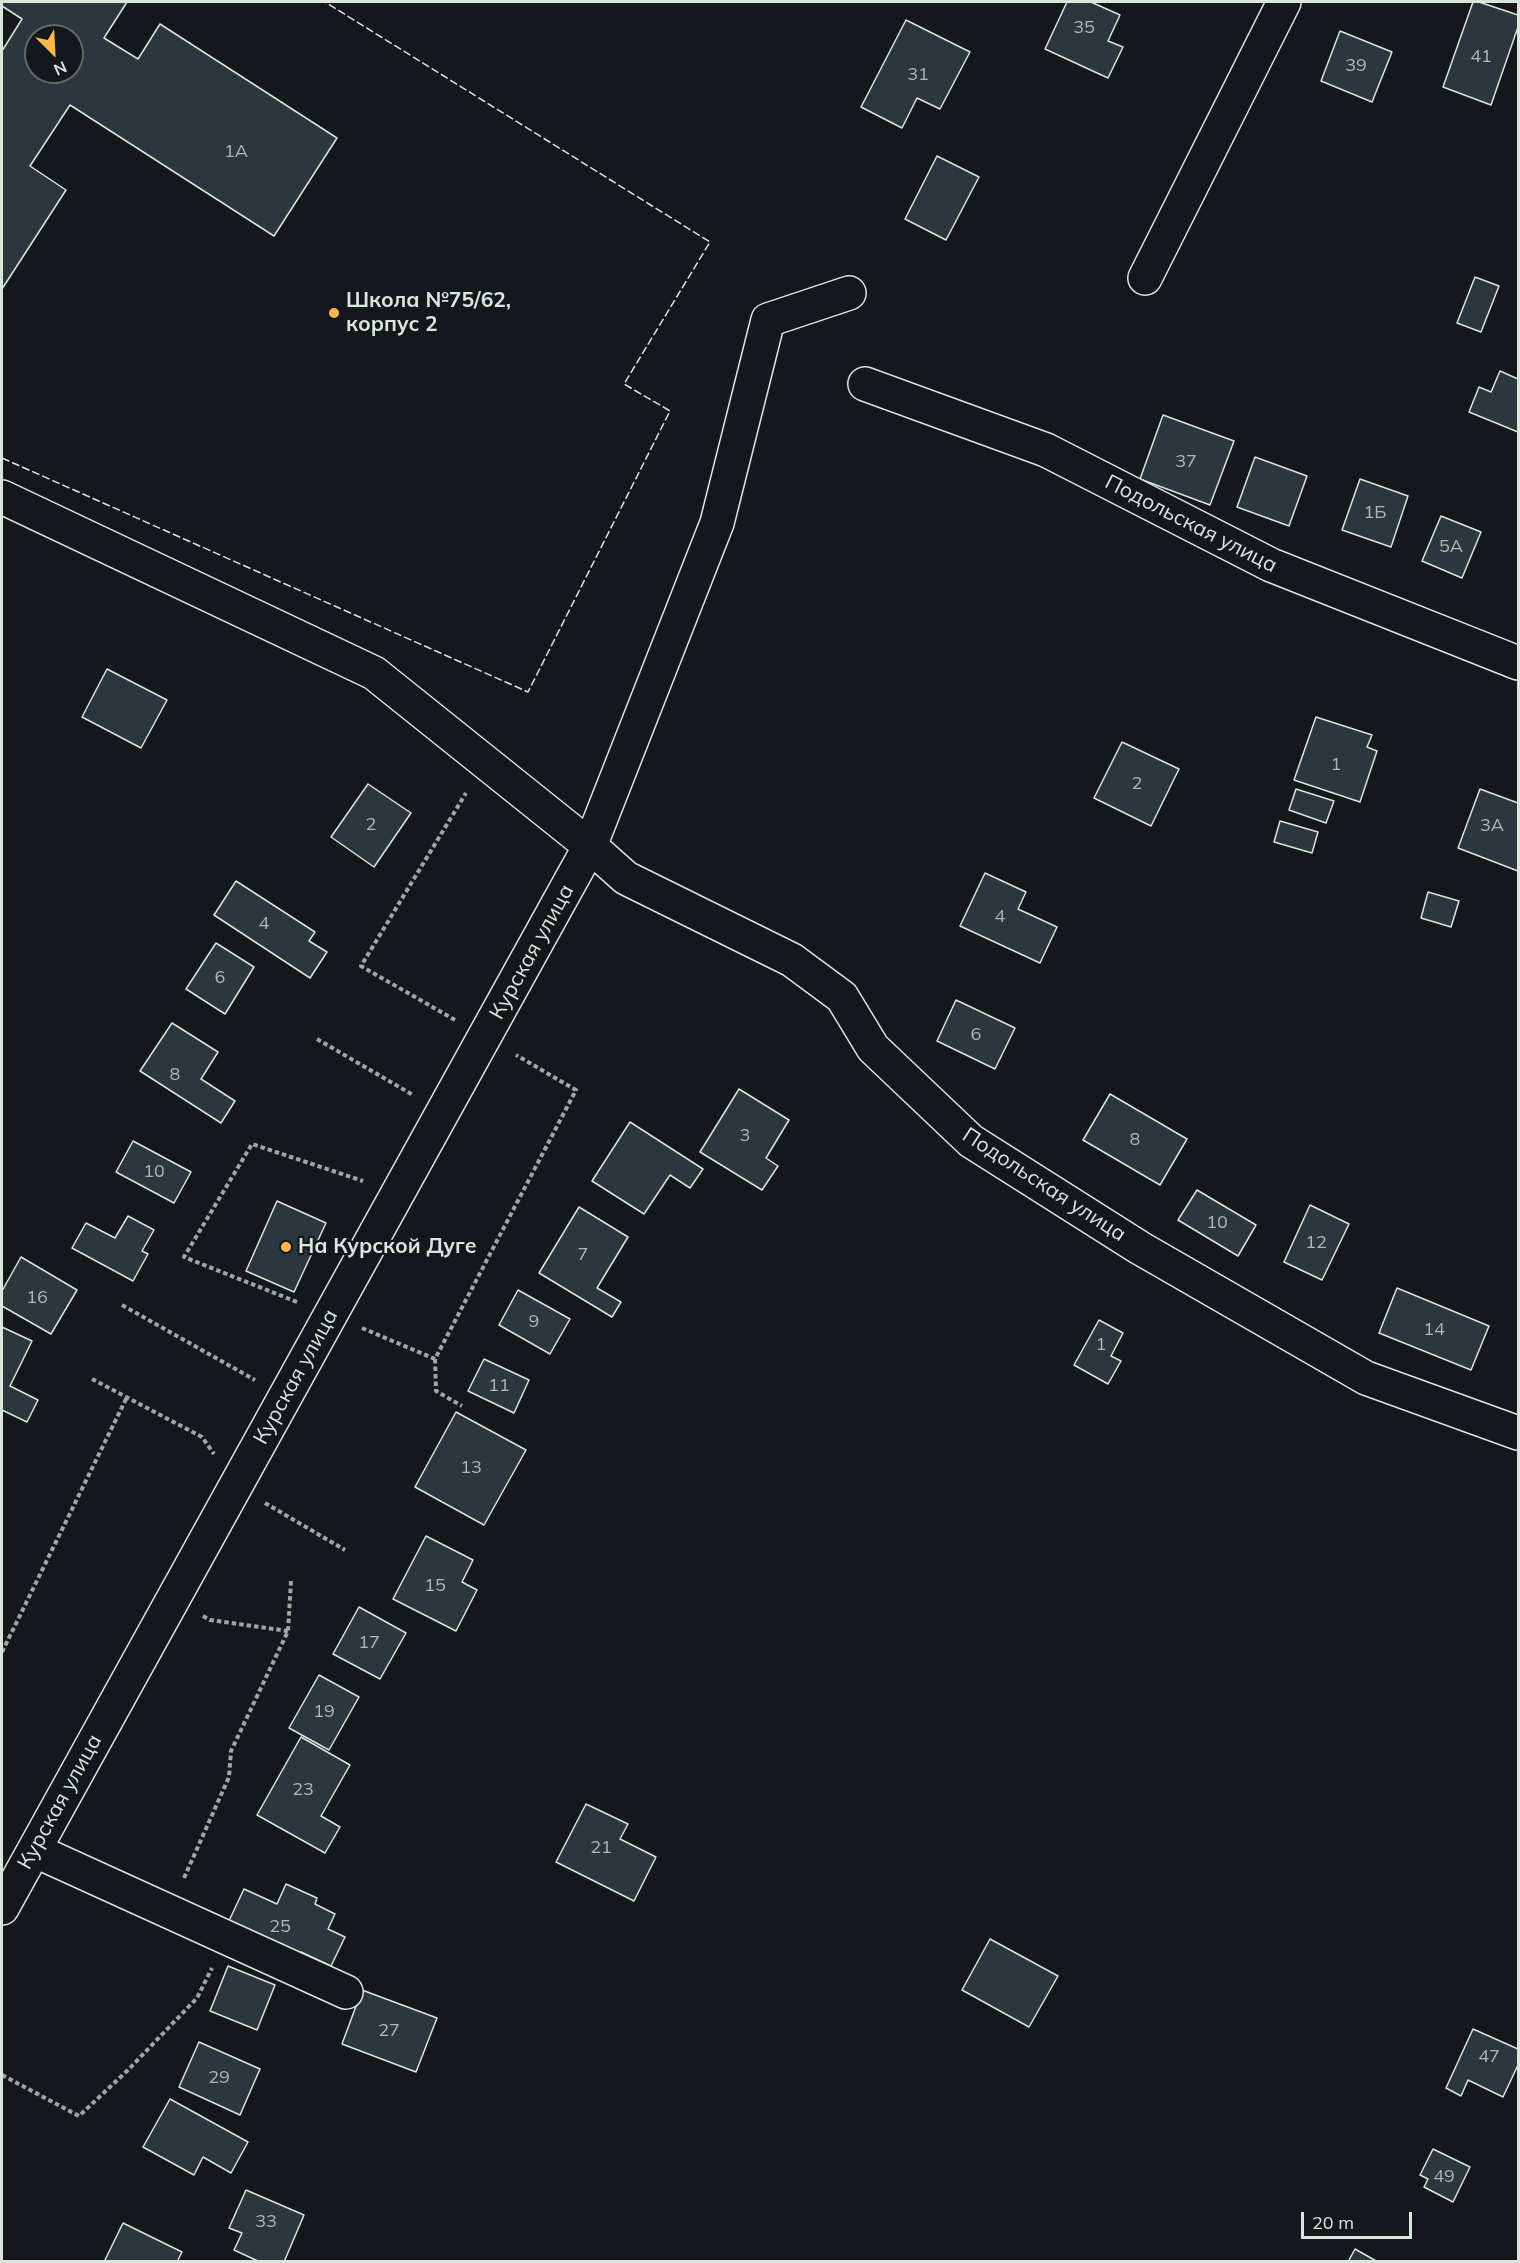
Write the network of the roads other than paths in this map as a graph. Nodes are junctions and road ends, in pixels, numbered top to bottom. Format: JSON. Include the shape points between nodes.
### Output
{"nodes":[{"id":1,"x":1284,"y":2,"type":"edge"},
{"id":2,"x":1145,"y":278,"type":"dead end"},
{"id":3,"x":849,"y":293,"type":"dead end"},
{"id":4,"x":865,"y":384,"type":"dead end"},
{"id":5,"x":2,"y":497,"type":"edge"},
{"id":6,"x":1518,"y":663,"type":"edge"},
{"id":7,"x":590,"y":846,"type":"junction"},
{"id":8,"x":1518,"y":1433,"type":"edge"},
{"id":9,"x":34,"y":1850,"type":"junction"},
{"id":10,"x":2,"y":1908,"type":"edge"},
{"id":11,"x":346,"y":1992,"type":"dead end"}],
"edges":[{"from":1,"to":2,"type":"street"},
{"from":3,"to":7,"type":"street","name":"Курская улица","via":[[768,320],[717,523]]},
{"from":4,"to":6,"type":"street","name":"Подольская улица","via":[[1046,450],[1271,565]]},
{"from":5,"to":7,"type":"street","name":"Подольская улица","via":[[374,673]]},
{"from":7,"to":8,"type":"street","name":"Подольская улица","via":[[626,878],[792,960],[842,998],[873,1048],[971,1141],[1140,1248],[1366,1378]]},
{"from":7,"to":9,"type":"street","name":"Курская улица"},
{"from":9,"to":10,"type":"street","name":"Курская улица"},
{"from":9,"to":11,"type":"street"}]}
